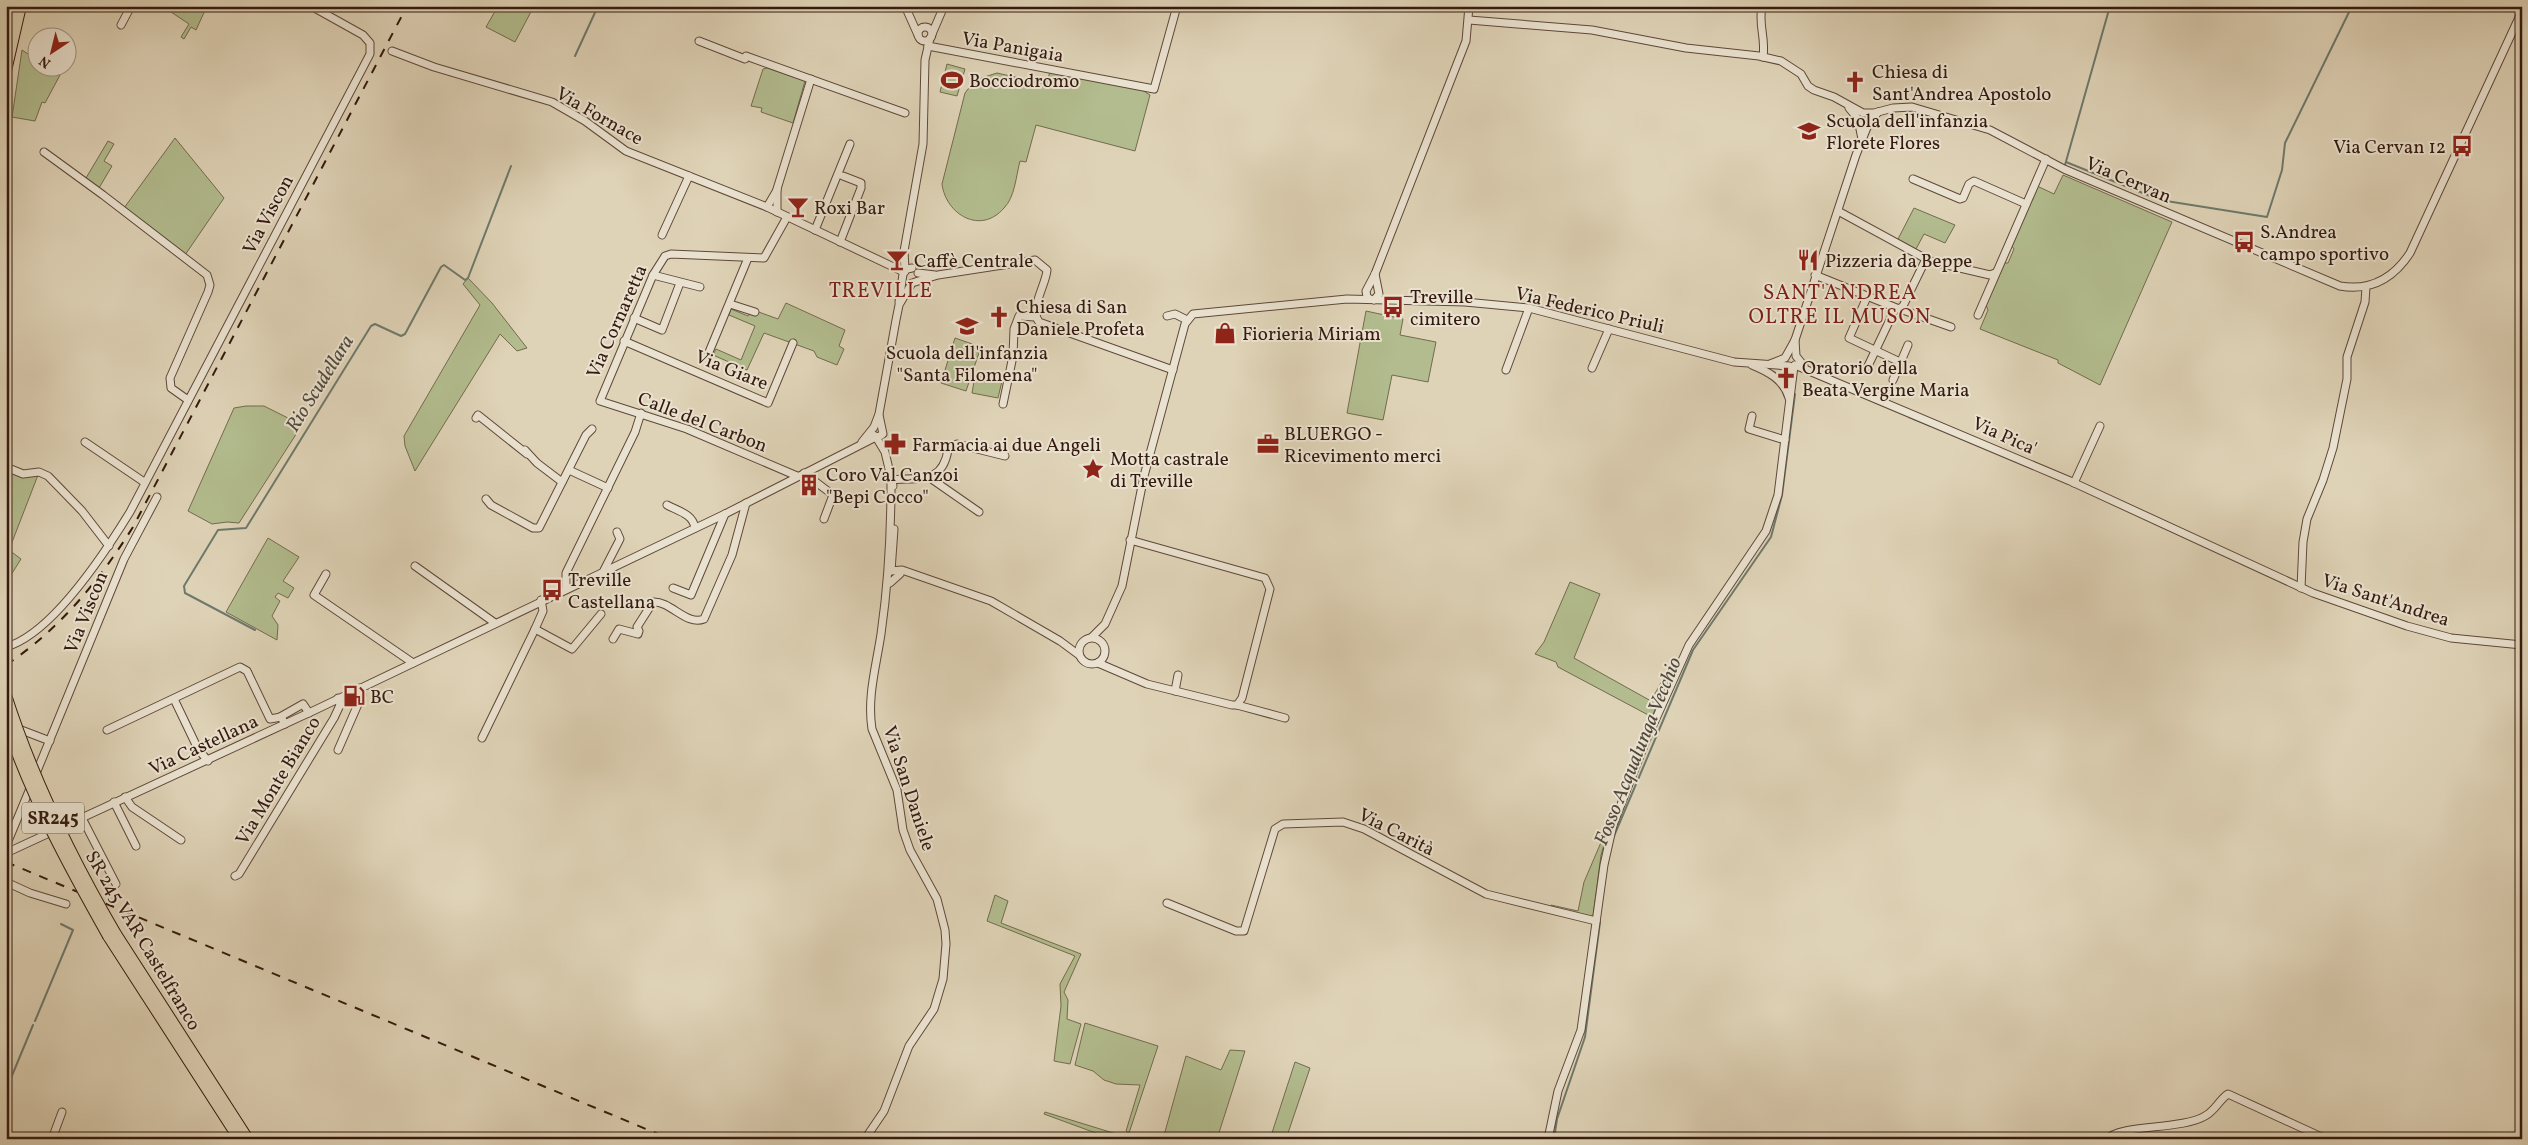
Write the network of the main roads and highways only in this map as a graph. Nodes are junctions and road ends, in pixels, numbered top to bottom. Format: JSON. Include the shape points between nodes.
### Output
{"nodes":[{"id":1,"x":13,"y":6,"type":"edge"},
{"id":2,"x":21,"y":6,"type":"edge"},
{"id":3,"x":6,"y":34,"type":"edge"},
{"id":4,"x":6,"y":71,"type":"edge"},
{"id":5,"x":6,"y":695,"type":"edge"},
{"id":6,"x":6,"y":724,"type":"edge"},
{"id":7,"x":112,"y":935,"type":"junction"},
{"id":8,"x":239,"y":1139,"type":"edge"},
{"id":9,"x":248,"y":1139,"type":"edge"}],
"edges":[{"from":1,"to":3,"type":"highway"},
{"from":2,"to":4,"type":"highway"},
{"from":5,"to":7,"type":"highway","name":"SR 245 VAR Castelfranco","number":"SR245","bridge":true,"via":[[44,797]]},
{"from":6,"to":7,"type":"highway","name":"SR 245 VAR Castelfranco","number":"SR245","bridge":true,"via":[[38,805]]},
{"from":7,"to":8,"type":"highway","name":"SR 245 VAR Castelfranco","number":"SR245"},
{"from":7,"to":9,"type":"highway","name":"SR 245 VAR Castelfranco","number":"SR245"}]}
